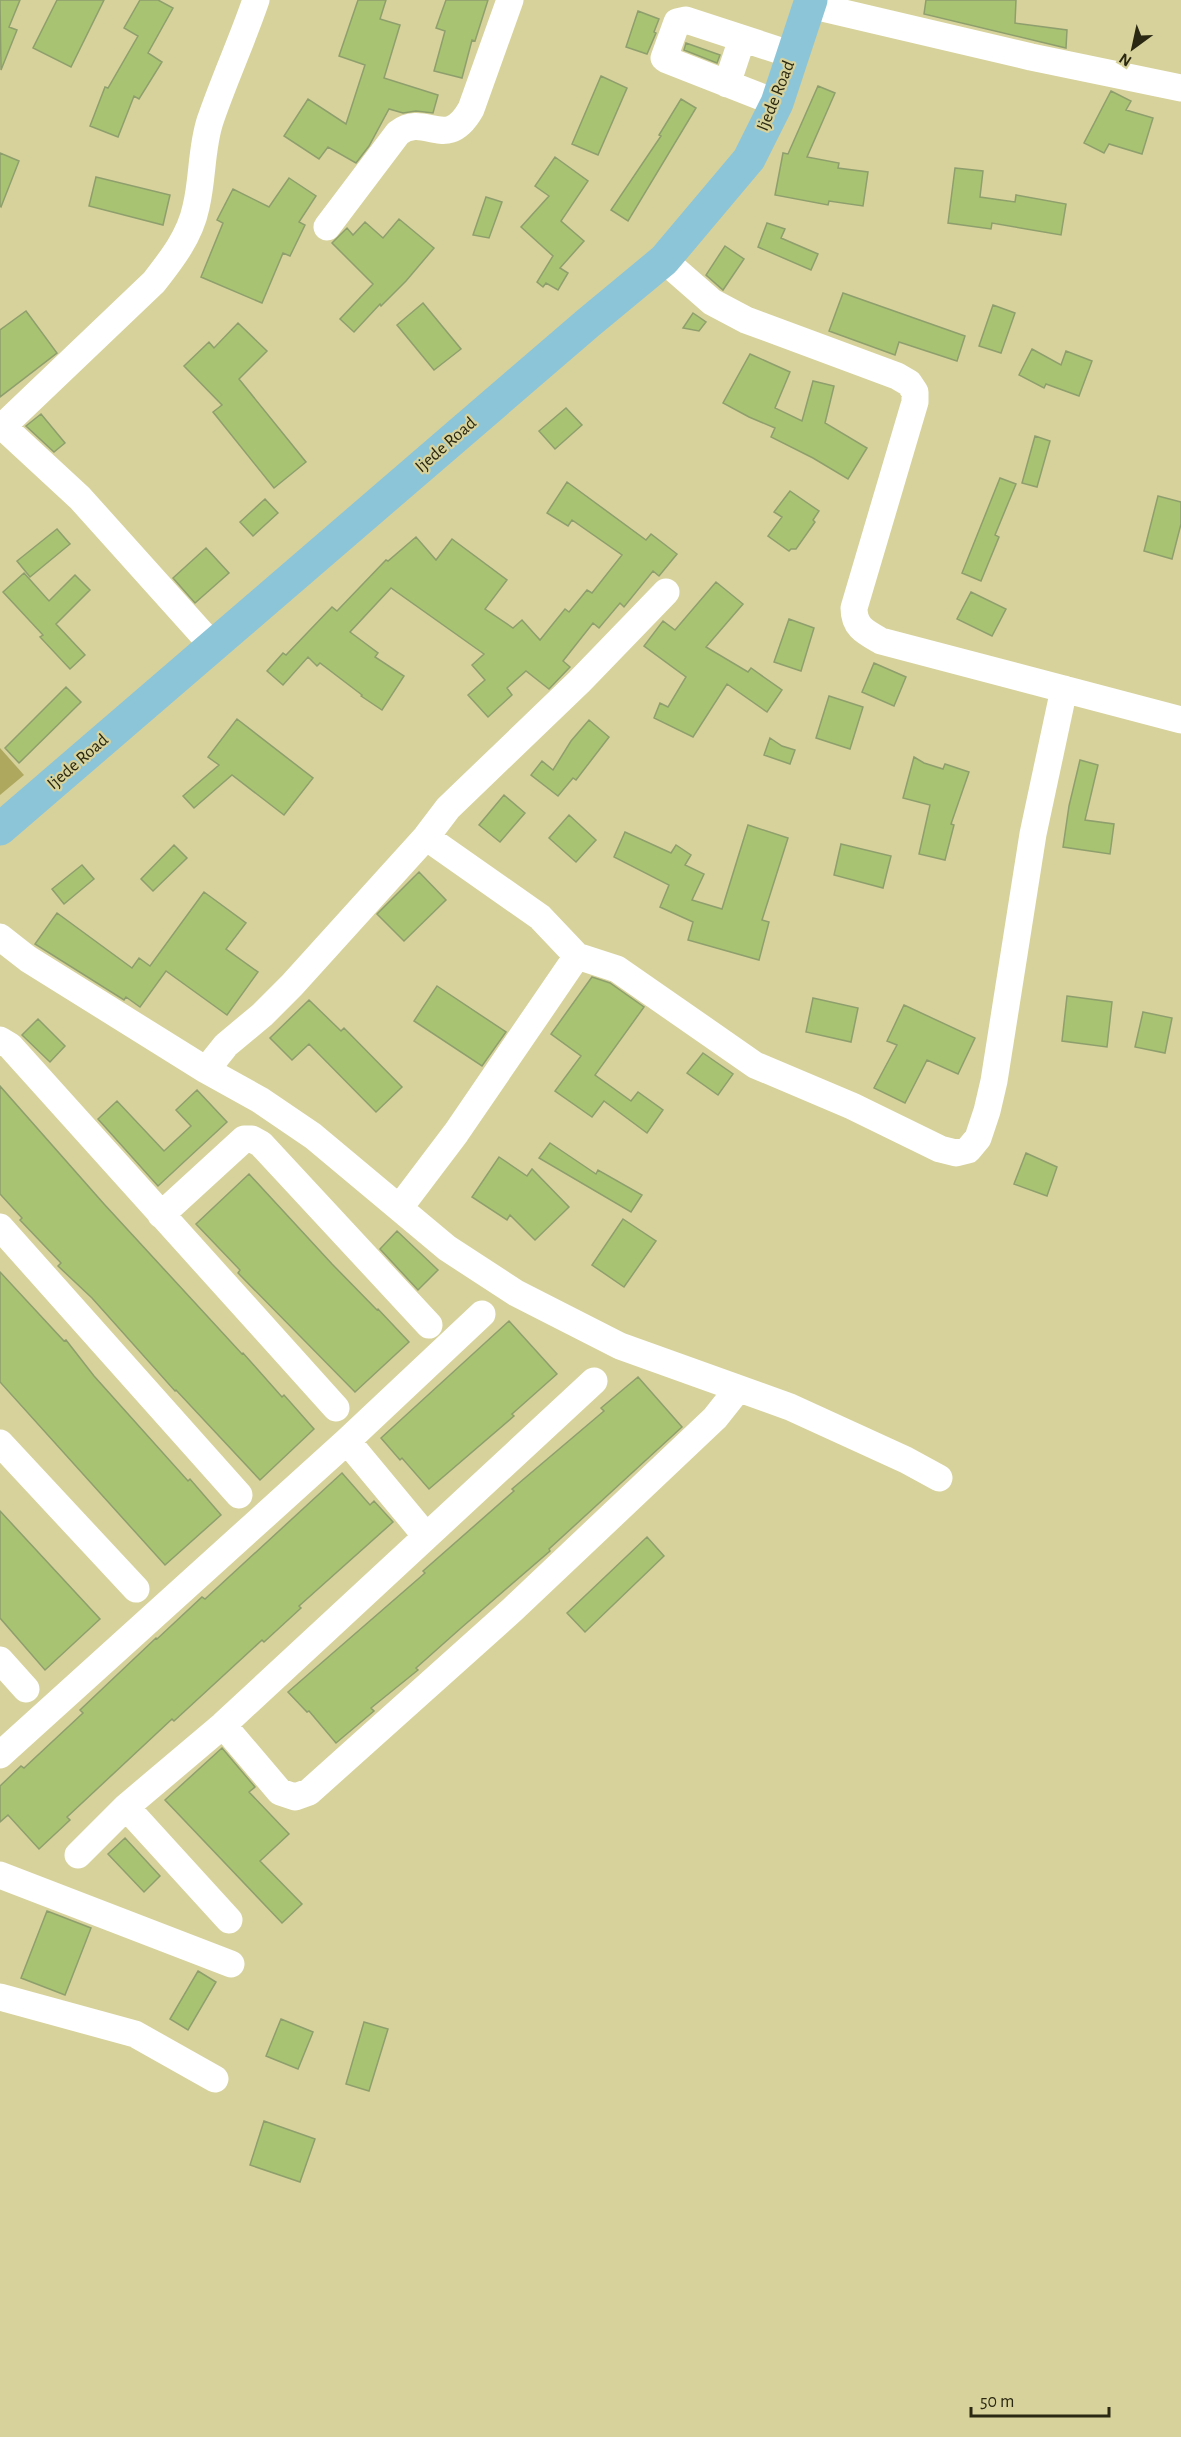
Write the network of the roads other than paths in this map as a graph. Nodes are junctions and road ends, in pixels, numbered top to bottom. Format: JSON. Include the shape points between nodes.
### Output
{"nodes":[{"id":1,"x":256,"y":0,"type":"edge"},
{"id":2,"x":510,"y":0,"type":"edge"},
{"id":3,"x":811,"y":3,"type":"edge"},
{"id":4,"x":742,"y":39,"type":"junction"},
{"id":5,"x":793,"y":55,"type":"junction"},
{"id":6,"x":728,"y":84,"type":"junction"},
{"id":7,"x":1181,"y":88,"type":"edge"},
{"id":8,"x":777,"y":103,"type":"junction"},
{"id":9,"x":327,"y":227,"type":"dead end"},
{"id":10,"x":664,"y":260,"type":"junction"},
{"id":11,"x":1,"y":426,"type":"edge"},
{"id":12,"x":666,"y":592,"type":"dead end"},
{"id":13,"x":212,"y":645,"type":"junction"},
{"id":14,"x":1064,"y":689,"type":"junction"},
{"id":15,"x":1181,"y":720,"type":"edge"},
{"id":16,"x":0,"y":829,"type":"edge"},
{"id":17,"x":426,"y":837,"type":"junction"},
{"id":18,"x":0,"y":937,"type":"edge"},
{"id":19,"x":578,"y":956,"type":"junction"},
{"id":20,"x":0,"y":1040,"type":"edge"},
{"id":21,"x":206,"y":1070,"type":"junction"},
{"id":22,"x":400,"y":1207,"type":"junction"},
{"id":23,"x":161,"y":1215,"type":"junction"},
{"id":24,"x":0,"y":1227,"type":"edge"},
{"id":25,"x":482,"y":1314,"type":"dead end"},
{"id":26,"x":429,"y":1325,"type":"dead end"},
{"id":27,"x":594,"y":1381,"type":"dead end"},
{"id":28,"x":738,"y":1389,"type":"junction"},
{"id":29,"x":336,"y":1408,"type":"dead end"},
{"id":30,"x":347,"y":1441,"type":"junction"},
{"id":31,"x":0,"y":1443,"type":"edge"},
{"id":32,"x":939,"y":1478,"type":"dead end"},
{"id":33,"x":239,"y":1495,"type":"dead end"},
{"id":34,"x":426,"y":1536,"type":"junction"},
{"id":35,"x":136,"y":1589,"type":"dead end"},
{"id":36,"x":0,"y":1660,"type":"edge"},
{"id":37,"x":26,"y":1689,"type":"dead end"},
{"id":38,"x":223,"y":1725,"type":"junction"},
{"id":39,"x":0,"y":1755,"type":"edge"},
{"id":40,"x":126,"y":1807,"type":"junction"},
{"id":41,"x":78,"y":1855,"type":"dead end"},
{"id":42,"x":0,"y":1875,"type":"edge"},
{"id":43,"x":229,"y":1920,"type":"dead end"},
{"id":44,"x":231,"y":1964,"type":"dead end"},
{"id":45,"x":0,"y":1997,"type":"edge"},
{"id":46,"x":215,"y":2079,"type":"dead end"}],
"edges":[{"from":1,"to":11,"type":"street","via":[[210,122],[196,207],[173,258],[154,282]]},
{"from":2,"to":9,"type":"street","via":[[463,122],[452,130],[406,126]]},
{"from":3,"to":5,"type":"main road","name":"Ijede Road"},
{"from":3,"to":7,"type":"street","via":[[997,49]]},
{"from":4,"to":5,"type":"street"},
{"from":4,"to":6,"type":"street"},
{"from":4,"to":6,"type":"street","via":[[677,21],[664,58]]},
{"from":5,"to":8,"type":"main road","name":"Ijede Road"},
{"from":6,"to":8,"type":"street"},
{"from":8,"to":10,"type":"main road","name":"Ijede Road","via":[[749,159]]},
{"from":10,"to":13,"type":"main road","name":"Ijede Road"},
{"from":10,"to":14,"type":"street","via":[[712,302],[746,320],[897,376],[915,392],[854,608],[854,620],[863,631],[881,641]]},
{"from":11,"to":13,"type":"street","via":[[80,498]]},
{"from":12,"to":17,"type":"street","via":[[448,808]]},
{"from":13,"to":16,"type":"main road","name":"Ijede Road"},
{"from":14,"to":15,"type":"street"},
{"from":14,"to":19,"type":"street","via":[[1033,834],[994,1081],[978,1138],[968,1150],[956,1153],[940,1149],[755,1065],[617,969]]},
{"from":17,"to":19,"type":"street","via":[[540,917]]},
{"from":17,"to":21,"type":"street","via":[[292,985],[226,1046]]},
{"from":18,"to":21,"type":"street","via":[[28,959]]},
{"from":19,"to":22,"type":"street"},
{"from":20,"to":23,"type":"street","via":[[10,1046]]},
{"from":21,"to":22,"type":"street","via":[[313,1136]]},
{"from":22,"to":28,"type":"street","via":[[447,1248],[516,1293],[620,1346]]},
{"from":23,"to":26,"type":"street","via":[[244,1139],[252,1140],[261,1144]]},
{"from":23,"to":29,"type":"street"},
{"from":24,"to":33,"type":"street"},
{"from":25,"to":30,"type":"street"},
{"from":27,"to":34,"type":"street"},
{"from":28,"to":32,"type":"street","via":[[790,1407]]},
{"from":28,"to":38,"type":"street","via":[[715,1418],[512,1610],[309,1792],[295,1797],[280,1792]]},
{"from":30,"to":34,"type":"street"},
{"from":30,"to":39,"type":"street"},
{"from":31,"to":35,"type":"street"},
{"from":34,"to":38,"type":"street"},
{"from":36,"to":37,"type":"street"},
{"from":38,"to":40,"type":"street"},
{"from":40,"to":41,"type":"street"},
{"from":40,"to":43,"type":"street"},
{"from":42,"to":44,"type":"street"},
{"from":45,"to":46,"type":"street","via":[[135,2034]]}]}
